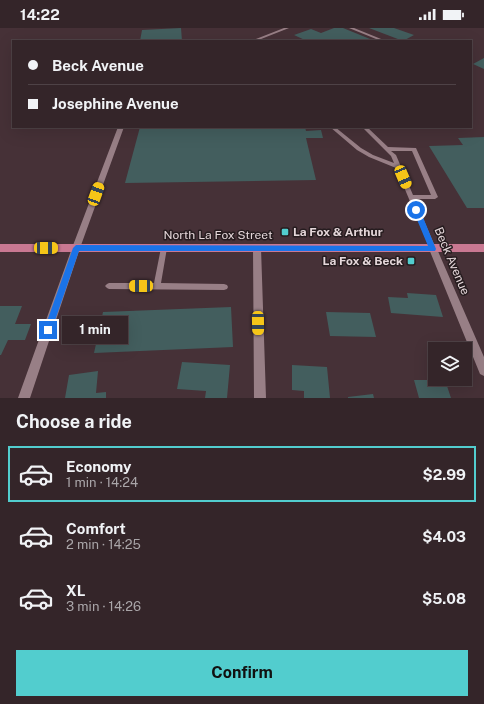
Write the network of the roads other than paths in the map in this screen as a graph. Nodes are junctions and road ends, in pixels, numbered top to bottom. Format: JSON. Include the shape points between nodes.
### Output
{"nodes":[{"id":1,"x":286,"y":28,"type":"edge"},
{"id":2,"x":352,"y":28,"type":"edge"},
{"id":3,"x":256,"y":40,"type":"edge"},
{"id":4,"x":382,"y":40,"type":"edge"},
{"id":5,"x":121,"y":128,"type":"edge"},
{"id":6,"x":333,"y":128,"type":"edge"},
{"id":7,"x":365,"y":128,"type":"edge"},
{"id":8,"x":387,"y":149,"type":"junction"},
{"id":9,"x":398,"y":167,"type":"junction"},
{"id":10,"x":411,"y":197,"type":"junction"},
{"id":11,"x":0,"y":248,"type":"edge"},
{"id":12,"x":76,"y":248,"type":"junction"},
{"id":13,"x":164,"y":248,"type":"junction"},
{"id":14,"x":257,"y":248,"type":"junction"},
{"id":15,"x":484,"y":248,"type":"edge"},
{"id":16,"x":433,"y":249,"type":"junction"},
{"id":17,"x":109,"y":286,"type":"dead end"},
{"id":18,"x":157,"y":286,"type":"junction"},
{"id":19,"x":224,"y":287,"type":"dead end"},
{"id":20,"x":484,"y":370,"type":"edge"},
{"id":21,"x":24,"y":398,"type":"edge"},
{"id":22,"x":260,"y":398,"type":"edge"}],
"edges":[{"from":1,"to":3,"type":"lane"},
{"from":2,"to":4,"type":"lane"},
{"from":5,"to":12,"type":"street"},
{"from":6,"to":9,"type":"lane","via":[[359,149]]},
{"from":7,"to":8,"type":"lane","name":"Beck Avenue"},
{"from":8,"to":9,"type":"lane","name":"Beck Avenue"},
{"from":8,"to":10,"type":"lane","via":[[414,149],[435,197]]},
{"from":9,"to":10,"type":"lane","name":"Beck Avenue"},
{"from":10,"to":16,"type":"lane","name":"Beck Avenue"},
{"from":11,"to":12,"type":"main road","name":"North La Fox Street"},
{"from":12,"to":13,"type":"main road","name":"North La Fox Street"},
{"from":12,"to":21,"type":"street"},
{"from":13,"to":14,"type":"main road","name":"North La Fox Street"},
{"from":13,"to":18,"type":"lane"},
{"from":14,"to":16,"type":"main road","name":"North La Fox Street"},
{"from":14,"to":22,"type":"street"},
{"from":15,"to":16,"type":"main road","name":"North La Fox Street"},
{"from":16,"to":20,"type":"street","name":"Beck Avenue"},
{"from":17,"to":18,"type":"lane"},
{"from":18,"to":19,"type":"lane"}]}
